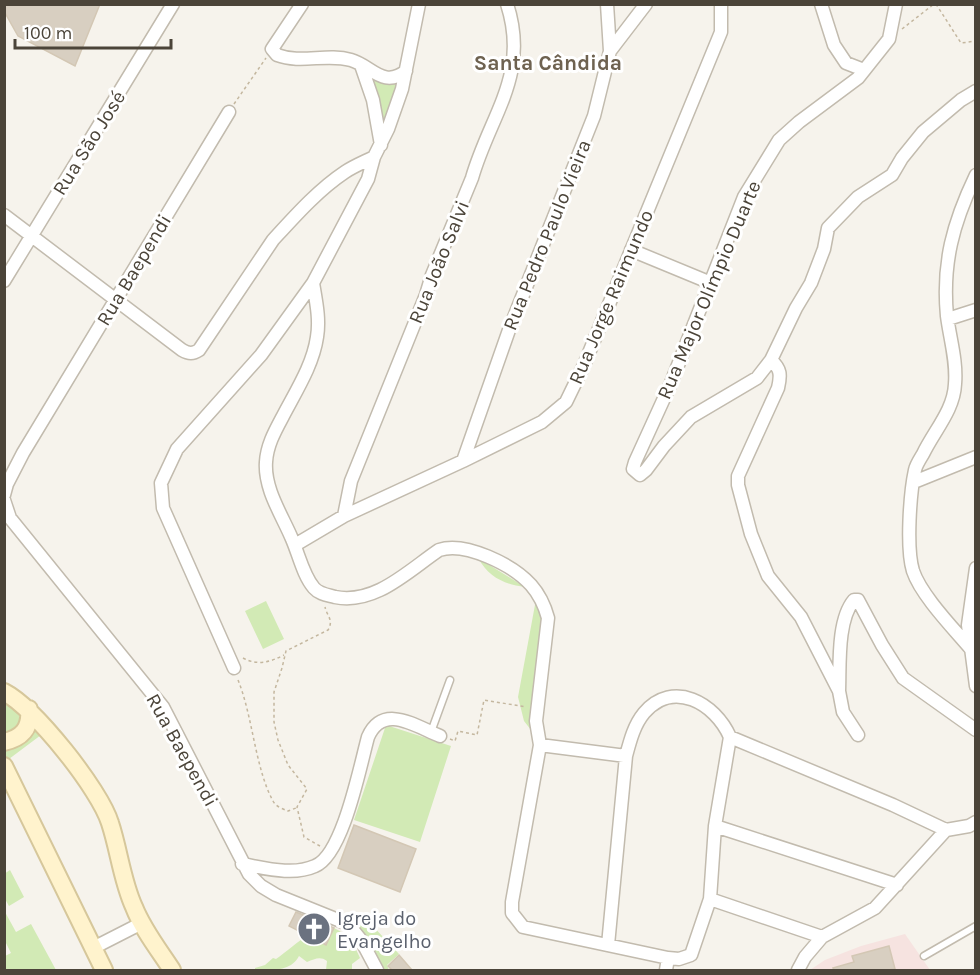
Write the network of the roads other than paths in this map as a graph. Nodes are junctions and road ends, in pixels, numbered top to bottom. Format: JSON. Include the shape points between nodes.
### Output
{"nodes":[{"id":1,"x":173,"y":4,"type":"edge"},
{"id":2,"x":302,"y":4,"type":"edge"},
{"id":3,"x":419,"y":4,"type":"edge"},
{"id":4,"x":507,"y":4,"type":"edge"},
{"id":5,"x":608,"y":4,"type":"edge"},
{"id":6,"x":646,"y":4,"type":"edge"},
{"id":7,"x":721,"y":4,"type":"edge"},
{"id":8,"x":821,"y":4,"type":"edge"},
{"id":9,"x":896,"y":4,"type":"edge"},
{"id":10,"x":610,"y":51,"type":"junction"},
{"id":11,"x":361,"y":65,"type":"junction"},
{"id":12,"x":864,"y":70,"type":"junction"},
{"id":13,"x":406,"y":71,"type":"junction"},
{"id":14,"x":975,"y":91,"type":"edge"},
{"id":15,"x":229,"y":112,"type":"road end"},
{"id":16,"x":381,"y":145,"type":"junction"},
{"id":17,"x":374,"y":158,"type":"junction"},
{"id":18,"x":975,"y":175,"type":"edge"},
{"id":19,"x":4,"y":215,"type":"edge"},
{"id":20,"x":32,"y":237,"type":"junction"},
{"id":21,"x":631,"y":250,"type":"junction"},
{"id":22,"x":4,"y":281,"type":"edge"},
{"id":23,"x":313,"y":283,"type":"junction"},
{"id":24,"x":711,"y":283,"type":"junction"},
{"id":25,"x":116,"y":301,"type":"junction"},
{"id":26,"x":975,"y":310,"type":"edge"},
{"id":27,"x":948,"y":319,"type":"junction"},
{"id":28,"x":771,"y":360,"type":"junction"},
{"id":29,"x":975,"y":457,"type":"edge"},
{"id":30,"x":464,"y":461,"type":"junction"},
{"id":31,"x":914,"y":482,"type":"junction"},
{"id":32,"x":4,"y":495,"type":"edge"},
{"id":33,"x":4,"y":500,"type":"edge"},
{"id":34,"x":344,"y":516,"type":"junction"},
{"id":35,"x":295,"y":544,"type":"junction"},
{"id":36,"x":975,"y":568,"type":"edge"},
{"id":37,"x":970,"y":648,"type":"junction"},
{"id":38,"x":234,"y":668,"type":"road end"},
{"id":39,"x":450,"y":680,"type":"dead end"},
{"id":40,"x":975,"y":686,"type":"edge"},
{"id":41,"x":839,"y":691,"type":"junction"},
{"id":42,"x":8,"y":696,"type":"edge"},
{"id":43,"x":28,"y":709,"type":"junction"},
{"id":44,"x":975,"y":730,"type":"edge"},
{"id":45,"x":436,"y":734,"type":"joint"},
{"id":46,"x":858,"y":735,"type":"dead end"},
{"id":47,"x":730,"y":737,"type":"junction"},
{"id":48,"x":4,"y":742,"type":"edge"},
{"id":49,"x":540,"y":746,"type":"junction"},
{"id":50,"x":626,"y":756,"type":"junction"},
{"id":51,"x":4,"y":766,"type":"edge"},
{"id":52,"x":975,"y":822,"type":"edge"},
{"id":53,"x":715,"y":826,"type":"junction"},
{"id":54,"x":946,"y":830,"type":"junction"},
{"id":55,"x":242,"y":864,"type":"junction"},
{"id":56,"x":897,"y":885,"type":"junction"},
{"id":57,"x":710,"y":899,"type":"junction"},
{"id":58,"x":142,"y":923,"type":"junction"},
{"id":59,"x":975,"y":926,"type":"edge"},
{"id":60,"x":822,"y":937,"type":"junction"},
{"id":61,"x":608,"y":945,"type":"junction"},
{"id":62,"x":93,"y":948,"type":"junction"},
{"id":63,"x":924,"y":956,"type":"dead end"},
{"id":64,"x":667,"y":964,"type":"edge"},
{"id":65,"x":104,"y":970,"type":"edge"},
{"id":66,"x":172,"y":970,"type":"edge"},
{"id":67,"x":377,"y":970,"type":"edge"},
{"id":68,"x":798,"y":970,"type":"edge"}],
"edges":[{"from":1,"to":20,"type":"street","name":"Rua São José"},
{"from":2,"to":11,"type":"street","via":[[272,49],[277,56],[295,60],[342,58]]},
{"from":3,"to":13,"type":"street"},
{"from":4,"to":34,"type":"street","name":"Rua João Salvi","via":[[514,45],[505,98],[351,481]]},
{"from":5,"to":10,"type":"street","name":"Rua Pedro Paulo Vieira"},
{"from":6,"to":10,"type":"street"},
{"from":7,"to":21,"type":"street","name":"Rua Jorge Raimundo","via":[[721,32]]},
{"from":8,"to":12,"type":"street","via":[[834,45],[846,63]]},
{"from":9,"to":12,"type":"street","name":"Rua Major Olímpio Duarte","via":[[890,39]]},
{"from":10,"to":30,"type":"street","name":"Rua Pedro Paulo Vieira","via":[[594,116],[509,330]]},
{"from":11,"to":13,"type":"street","via":[[389,78]]},
{"from":11,"to":16,"type":"street","via":[[373,100]]},
{"from":12,"to":24,"type":"street","name":"Rua Major Olímpio Duarte","via":[[779,140],[744,197]]},
{"from":13,"to":16,"type":"street"},
{"from":14,"to":28,"type":"street","via":[[923,132],[892,175],[858,197],[828,228],[818,268]]},
{"from":15,"to":25,"type":"street","name":"Rua Baependi"},
{"from":16,"to":17,"type":"street"},
{"from":17,"to":23,"type":"street","via":[[368,180]]},
{"from":17,"to":25,"type":"street","via":[[346,171],[327,186],[273,240],[194,353],[182,350]]},
{"from":18,"to":27,"type":"street","via":[[961,206],[946,266]]},
{"from":19,"to":20,"type":"street"},
{"from":20,"to":22,"type":"street","name":"Rua São José"},
{"from":20,"to":25,"type":"street"},
{"from":21,"to":24,"type":"street"},
{"from":21,"to":30,"type":"street","name":"Rua Jorge Raimundo","via":[[566,402],[542,422]]},
{"from":23,"to":35,"type":"street","via":[[318,314],[313,357],[269,443],[266,462],[266,480]]},
{"from":23,"to":38,"type":"street","via":[[261,355],[177,449],[161,483],[163,508]]},
{"from":24,"to":28,"type":"street","name":"Rua Major Olímpio Duarte","via":[[633,469],[640,475],[692,417],[757,378]]},
{"from":25,"to":32,"type":"street","name":"Rua Baependi","via":[[23,453]]},
{"from":26,"to":27,"type":"street"},
{"from":27,"to":31,"type":"street","via":[[955,387],[949,409],[915,469]]},
{"from":28,"to":41,"type":"street","via":[[779,368],[778,388],[738,476],[738,485],[768,576],[801,617]]},
{"from":29,"to":31,"type":"street"},
{"from":30,"to":34,"type":"street","name":"Rua Jorge Raimundo"},
{"from":31,"to":37,"type":"street","via":[[909,527],[913,571],[928,597]]},
{"from":33,"to":55,"type":"street","name":"Rua Baependi","via":[[10,518],[163,707]]},
{"from":34,"to":35,"type":"street","name":"Rua Jorge Raimundo"},
{"from":35,"to":49,"type":"street","via":[[307,579],[316,591],[326,595],[361,597],[380,591],[450,546],[493,560],[531,585],[548,618],[537,709]]},
{"from":36,"to":37,"type":"street","via":[[968,625]]},
{"from":37,"to":40,"type":"street"},
{"from":39,"to":45,"type":"lane"},
{"from":41,"to":44,"type":"street","via":[[844,620],[848,606],[858,600],[903,678]]},
{"from":41,"to":46,"type":"street","via":[[843,712]]},
{"from":42,"to":43,"type":"main road"},
{"from":43,"to":48,"type":"main road","via":[[30,718],[23,734]]},
{"from":43,"to":58,"type":"main road","via":[[102,803],[133,906]]},
{"from":45,"to":55,"type":"street","via":[[393,718],[374,725],[340,834],[331,852],[316,866],[282,871]]},
{"from":47,"to":50,"type":"street","via":[[719,719],[700,702],[673,696],[644,712],[633,730]]},
{"from":47,"to":53,"type":"street"},
{"from":47,"to":54,"type":"street"},
{"from":49,"to":50,"type":"street"},
{"from":49,"to":61,"type":"street","via":[[512,913],[523,927]]},
{"from":50,"to":61,"type":"street"},
{"from":51,"to":62,"type":"main road"},
{"from":52,"to":54,"type":"street"},
{"from":53,"to":56,"type":"street"},
{"from":53,"to":57,"type":"street"},
{"from":54,"to":56,"type":"street"},
{"from":55,"to":67,"type":"street","name":"Rua Baependi","via":[[261,886],[276,895],[348,924]]},
{"from":56,"to":60,"type":"street","via":[[875,908]]},
{"from":57,"to":60,"type":"street"},
{"from":57,"to":64,"type":"street","via":[[691,955]]},
{"from":58,"to":62,"type":"street"},
{"from":58,"to":66,"type":"main road"},
{"from":59,"to":63,"type":"lane"},
{"from":60,"to":68,"type":"street"},
{"from":61,"to":64,"type":"street"},
{"from":62,"to":65,"type":"main road"}]}
